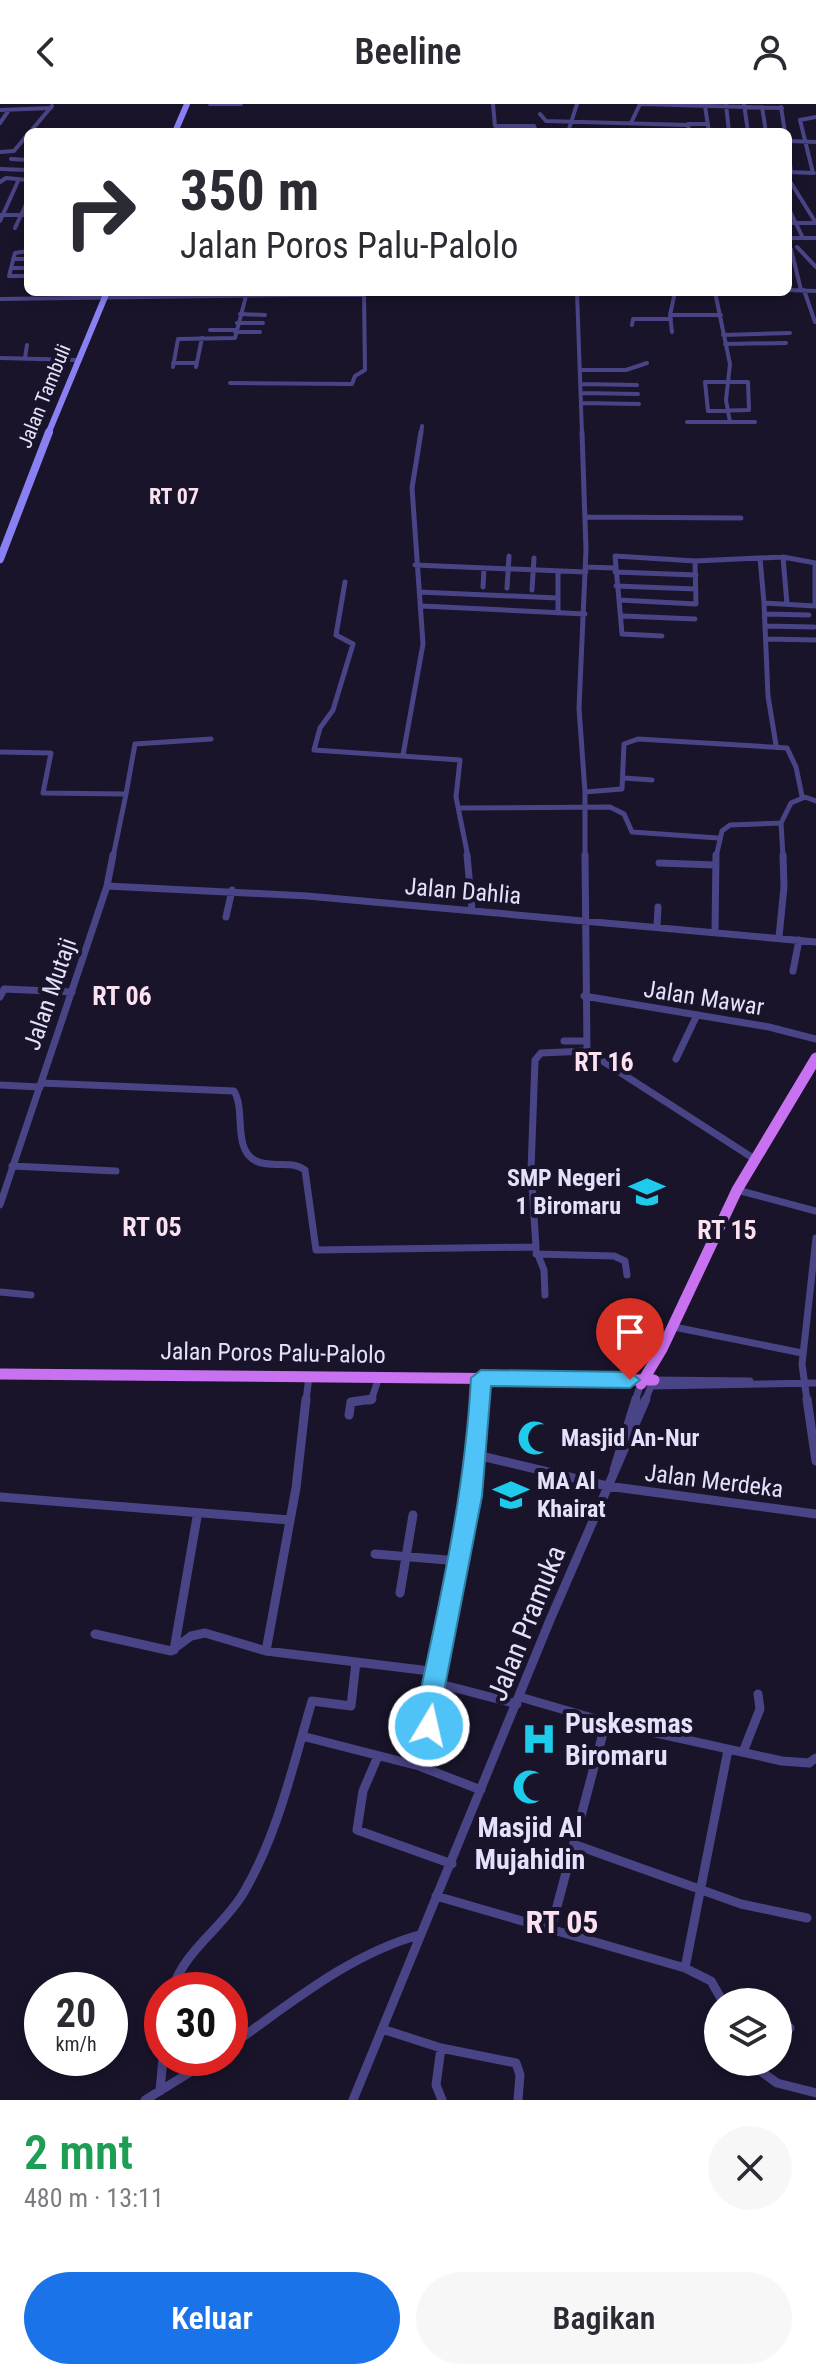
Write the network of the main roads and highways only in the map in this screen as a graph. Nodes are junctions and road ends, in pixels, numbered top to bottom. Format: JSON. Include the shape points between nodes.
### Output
{"nodes":[{"id":1,"x":816,"y":1058,"type":"edge"},
{"id":2,"x":692,"y":1286,"type":"junction"},
{"id":3,"x":0,"y":1374,"type":"edge"},
{"id":4,"x":647,"y":1383,"type":"junction"}],
"edges":[{"from":1,"to":2,"type":"main road","via":[[737,1190]]},
{"from":2,"to":4,"type":"main road"},
{"from":2,"to":4,"type":"main road","via":[[679,1328]]},
{"from":3,"to":4,"type":"main road","name":"Jalan Poros Palu-Palolo"}]}
